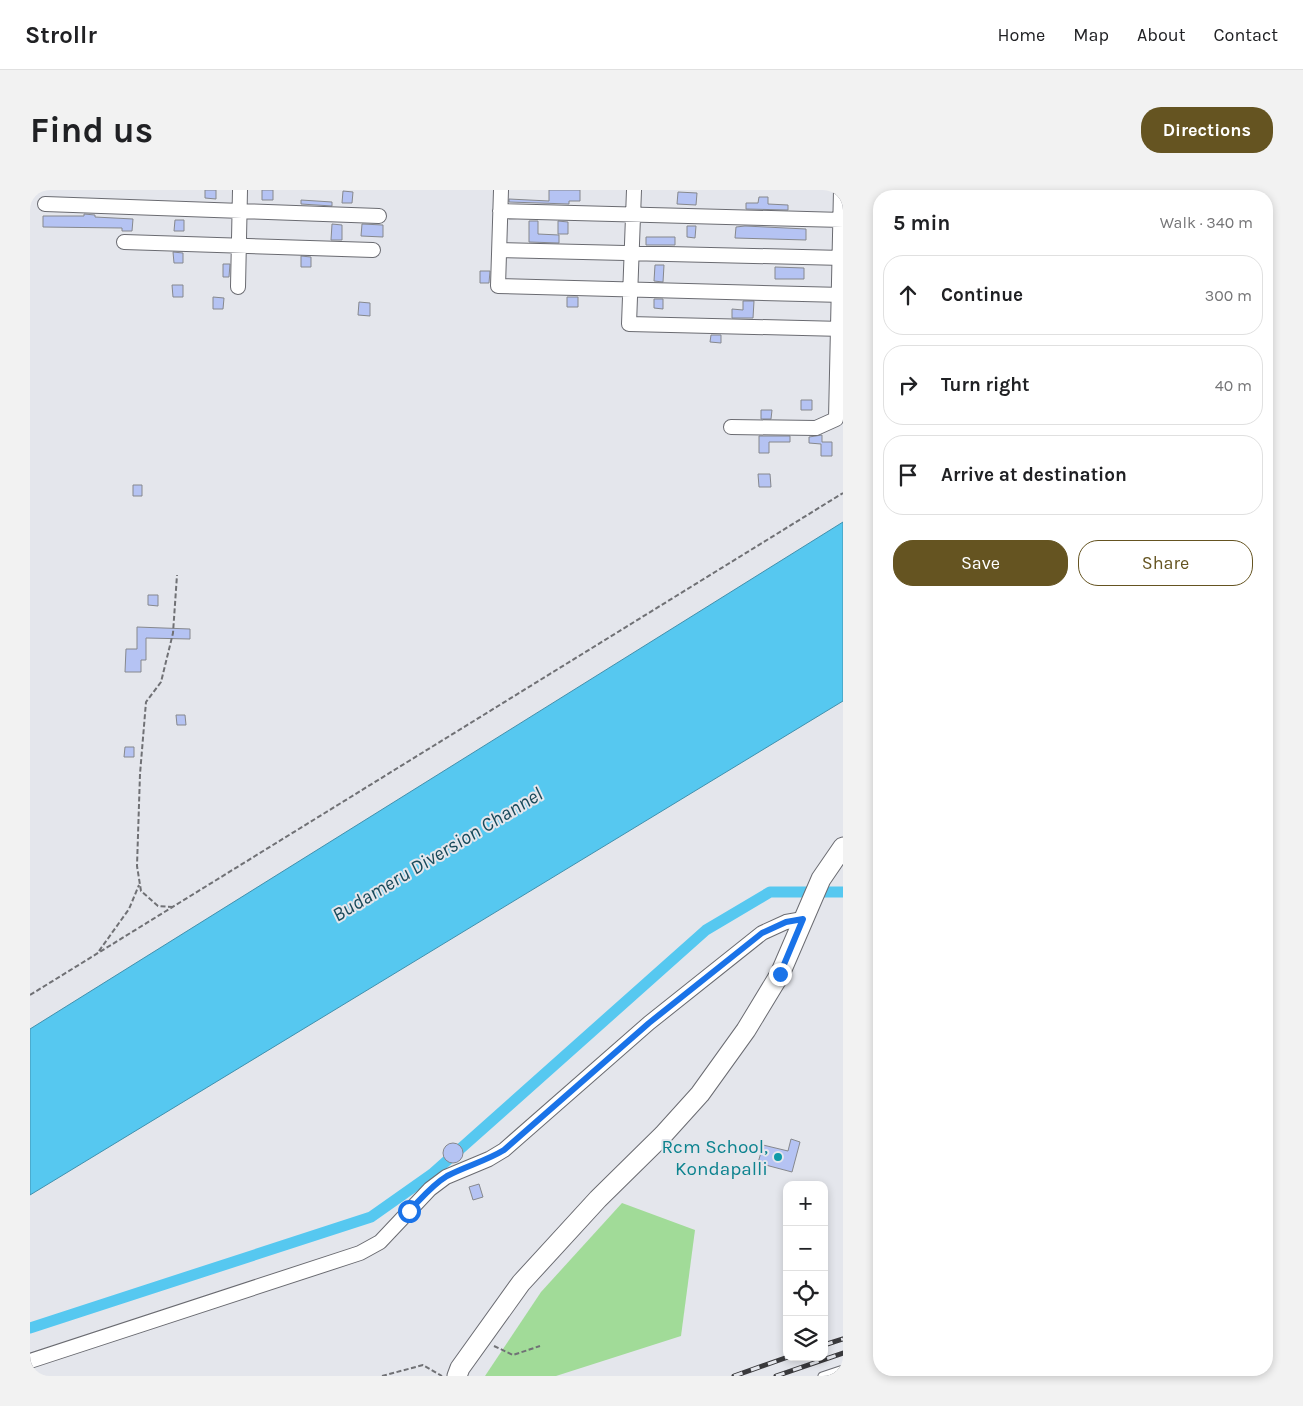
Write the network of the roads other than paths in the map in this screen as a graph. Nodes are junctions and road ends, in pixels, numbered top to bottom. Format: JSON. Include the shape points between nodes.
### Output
{"nodes":[{"id":1,"x":240,"y":190,"type":"edge"},
{"id":2,"x":501,"y":190,"type":"edge"},
{"id":3,"x":634,"y":190,"type":"edge"},
{"id":4,"x":841,"y":190,"type":"edge"},
{"id":5,"x":45,"y":204,"type":"dead end"},
{"id":6,"x":240,"y":211,"type":"junction"},
{"id":7,"x":500,"y":212,"type":"junction"},
{"id":8,"x":633,"y":215,"type":"junction"},
{"id":9,"x":379,"y":216,"type":"dead end"},
{"id":10,"x":842,"y":220,"type":"edge"},
{"id":11,"x":124,"y":242,"type":"dead end"},
{"id":12,"x":239,"y":246,"type":"junction"},
{"id":13,"x":372,"y":250,"type":"dead end"},
{"id":14,"x":500,"y":250,"type":"junction"},
{"id":15,"x":632,"y":253,"type":"junction"},
{"id":16,"x":841,"y":258,"type":"edge"},
{"id":17,"x":238,"y":287,"type":"dead end"},
{"id":18,"x":630,"y":289,"type":"junction"},
{"id":19,"x":841,"y":295,"type":"edge"},
{"id":20,"x":840,"y":329,"type":"edge"},
{"id":21,"x":731,"y":427,"type":"dead end"},
{"id":22,"x":843,"y":847,"type":"edge"},
{"id":23,"x":803,"y":919,"type":"junction"},
{"id":24,"x":30,"y":1361,"type":"edge"},
{"id":25,"x":843,"y":1369,"type":"edge"},
{"id":26,"x":456,"y":1376,"type":"edge"},
{"id":27,"x":822,"y":1376,"type":"edge"}],
"edges":[{"from":1,"to":6,"type":"street"},
{"from":2,"to":7,"type":"street"},
{"from":3,"to":8,"type":"street"},
{"from":4,"to":10,"type":"street"},
{"from":5,"to":6,"type":"street"},
{"from":6,"to":9,"type":"street"},
{"from":6,"to":12,"type":"street"},
{"from":7,"to":8,"type":"street"},
{"from":7,"to":14,"type":"street"},
{"from":8,"to":10,"type":"street"},
{"from":8,"to":15,"type":"street"},
{"from":10,"to":16,"type":"street"},
{"from":11,"to":12,"type":"street"},
{"from":12,"to":13,"type":"street"},
{"from":12,"to":17,"type":"street"},
{"from":14,"to":15,"type":"street"},
{"from":14,"to":18,"type":"street","via":[[498,286]]},
{"from":15,"to":16,"type":"street"},
{"from":15,"to":18,"type":"street"},
{"from":16,"to":19,"type":"street"},
{"from":18,"to":19,"type":"street"},
{"from":18,"to":20,"type":"street","via":[[629,324]]},
{"from":19,"to":20,"type":"street"},
{"from":20,"to":21,"type":"street","via":[[836,419],[816,428]]},
{"from":22,"to":23,"type":"main road","via":[[821,879]]},
{"from":23,"to":24,"type":"street","via":[[786,922],[762,933],[649,1023],[504,1150],[446,1177],[430,1189],[380,1242],[360,1253]]},
{"from":23,"to":26,"type":"main road","via":[[780,974],[746,1030],[700,1094],[521,1283]]},
{"from":25,"to":27,"type":"lane"}]}
